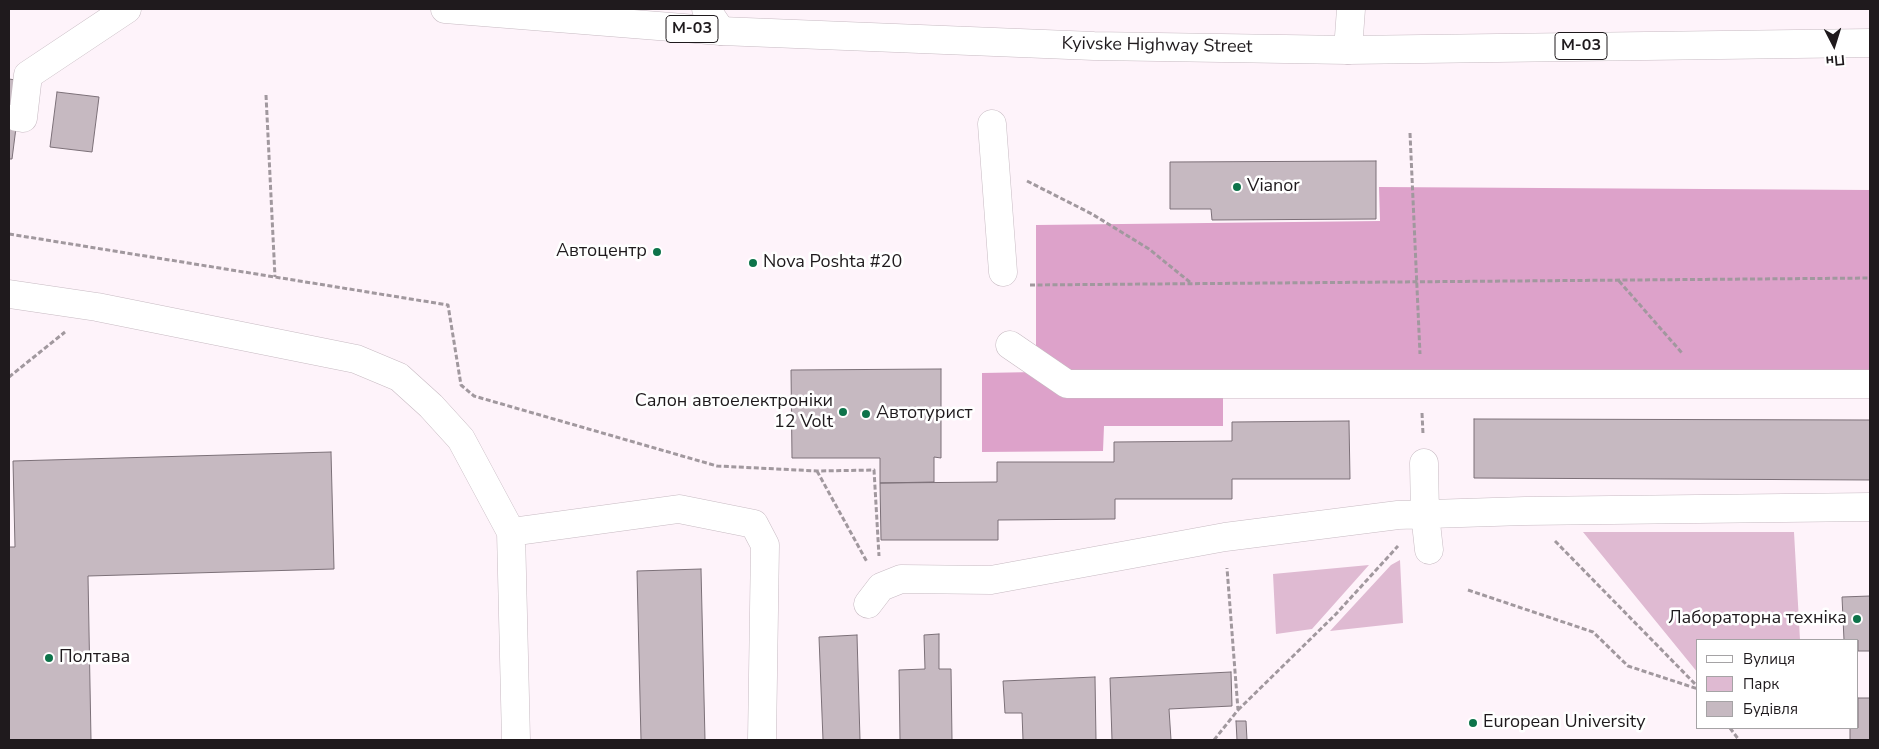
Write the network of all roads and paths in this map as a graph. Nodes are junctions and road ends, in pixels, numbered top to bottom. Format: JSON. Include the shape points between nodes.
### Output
{"nodes":[{"id":1,"x":127,"y":9,"type":"edge"},
{"id":2,"x":445,"y":9,"type":"edge"},
{"id":3,"x":706,"y":9,"type":"edge"},
{"id":4,"x":1351,"y":9,"type":"edge"},
{"id":5,"x":511,"y":12,"type":"edge"},
{"id":6,"x":721,"y":31,"type":"junction"},
{"id":7,"x":1870,"y":43,"type":"edge"},
{"id":8,"x":1348,"y":50,"type":"junction"},
{"id":9,"x":266,"y":95,"type":"dead end"},
{"id":10,"x":17,"y":117,"type":"dead end"},
{"id":11,"x":992,"y":124,"type":"dead end"},
{"id":12,"x":1410,"y":132,"type":"dead end"},
{"id":13,"x":995,"y":165,"type":"junction"},
{"id":14,"x":9,"y":234,"type":"edge"},
{"id":15,"x":1003,"y":272,"type":"joint"},
{"id":16,"x":275,"y":277,"type":"junction"},
{"id":17,"x":1870,"y":278,"type":"edge"},
{"id":18,"x":1618,"y":280,"type":"junction"},
{"id":19,"x":1418,"y":282,"type":"junction"},
{"id":20,"x":1191,"y":284,"type":"junction"},
{"id":21,"x":9,"y":294,"type":"edge"},
{"id":22,"x":97,"y":307,"type":"junction"},
{"id":23,"x":1010,"y":345,"type":"dead end"},
{"id":24,"x":9,"y":377,"type":"edge"},
{"id":25,"x":1420,"y":384,"type":"junction"},
{"id":26,"x":1709,"y":384,"type":"junction"},
{"id":27,"x":1870,"y":384,"type":"edge"},
{"id":28,"x":1424,"y":463,"type":"joint"},
{"id":29,"x":817,"y":471,"type":"junction"},
{"id":30,"x":1870,"y":507,"type":"edge"},
{"id":31,"x":1525,"y":511,"type":"junction"},
{"id":32,"x":1425,"y":514,"type":"junction"},
{"id":33,"x":511,"y":532,"type":"junction"},
{"id":34,"x":1225,"y":537,"type":"junction"},
{"id":35,"x":1429,"y":550,"type":"dead end"},
{"id":36,"x":1468,"y":590,"type":"dead end"},
{"id":37,"x":874,"y":596,"type":"junction"},
{"id":38,"x":1696,"y":686,"type":"edge"},
{"id":39,"x":1696,"y":687,"type":"edge"},
{"id":40,"x":1238,"y":710,"type":"junction"},
{"id":41,"x":1731,"y":729,"type":"edge"},
{"id":42,"x":516,"y":740,"type":"edge"},
{"id":43,"x":762,"y":740,"type":"edge"},
{"id":44,"x":1214,"y":740,"type":"edge"},
{"id":45,"x":1739,"y":740,"type":"edge"}],
"edges":[{"from":1,"to":10,"type":"main road","via":[[28,75],[23,118]]},
{"from":2,"to":5,"type":"main road","name":"Kyivske Highway Street","number":"М-03"},
{"from":3,"to":6,"type":"main road"},
{"from":4,"to":8,"type":"main road"},
{"from":5,"to":6,"type":"main road","name":"Kyivske Highway Street","number":"М-03"},
{"from":6,"to":8,"type":"main road","name":"Kyivske Highway Street","number":"М-03","via":[[1094,46]]},
{"from":7,"to":8,"type":"main road","name":"Kyivske Highway Street","number":"М-03"},
{"from":9,"to":16,"type":"path"},
{"from":11,"to":13,"type":"main road"},
{"from":12,"to":19,"type":"path"},
{"from":13,"to":15,"type":"main road"},
{"from":13,"to":20,"type":"path","via":[[1149,248]]},
{"from":14,"to":16,"type":"path"},
{"from":15,"to":20,"type":"path","via":[[1024,285]]},
{"from":16,"to":29,"type":"path","via":[[448,305],[461,386],[474,396],[717,466]]},
{"from":17,"to":18,"type":"path"},
{"from":18,"to":19,"type":"path"},
{"from":18,"to":26,"type":"path"},
{"from":19,"to":20,"type":"path"},
{"from":19,"to":25,"type":"path"},
{"from":21,"to":22,"type":"main road"},
{"from":22,"to":24,"type":"path"},
{"from":22,"to":33,"type":"main road","via":[[356,359],[399,377],[461,439]]},
{"from":23,"to":25,"type":"main road","via":[[1067,384]]},
{"from":25,"to":26,"type":"main road"},
{"from":25,"to":28,"type":"path"},
{"from":26,"to":27,"type":"main road"},
{"from":28,"to":32,"type":"main road"},
{"from":29,"to":37,"type":"path"},
{"from":29,"to":37,"type":"path","via":[[874,470]]},
{"from":30,"to":31,"type":"main road"},
{"from":31,"to":32,"type":"main road"},
{"from":31,"to":38,"type":"path"},
{"from":32,"to":34,"type":"main road"},
{"from":32,"to":35,"type":"main road"},
{"from":32,"to":40,"type":"path","via":[[1336,614]]},
{"from":33,"to":42,"type":"main road"},
{"from":33,"to":43,"type":"main road","via":[[678,509],[754,524],[765,545]]},
{"from":34,"to":37,"type":"main road","via":[[992,580],[901,579]]},
{"from":34,"to":40,"type":"path"},
{"from":36,"to":39,"type":"path","via":[[1593,632],[1628,666]]},
{"from":40,"to":44,"type":"path"},
{"from":41,"to":45,"type":"path"}]}
